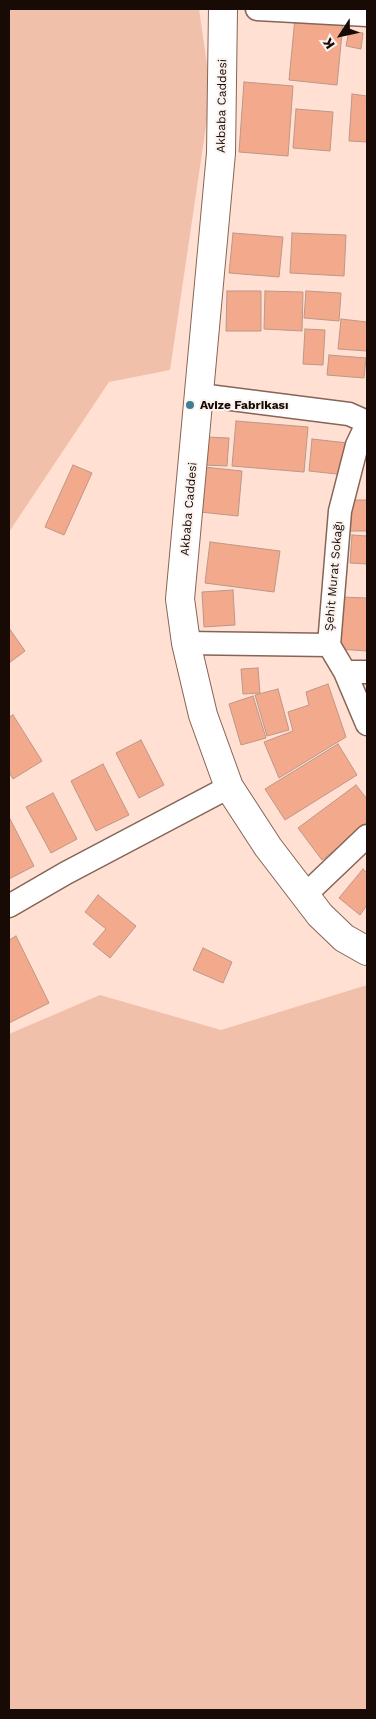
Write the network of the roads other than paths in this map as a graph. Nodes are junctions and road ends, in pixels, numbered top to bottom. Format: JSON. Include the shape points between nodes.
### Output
{"nodes":[{"id":1,"x":223,"y":9,"type":"edge"},
{"id":2,"x":257,"y":9,"type":"edge"},
{"id":3,"x":367,"y":16,"type":"edge"},
{"id":4,"x":200,"y":396,"type":"junction"},
{"id":5,"x":367,"y":423,"type":"edge"},
{"id":6,"x":186,"y":643,"type":"junction"},
{"id":7,"x":329,"y":645,"type":"junction"},
{"id":8,"x":356,"y":672,"type":"edge"},
{"id":9,"x":367,"y":724,"type":"edge"},
{"id":10,"x":229,"y":787,"type":"junction"},
{"id":11,"x":367,"y":836,"type":"edge"},
{"id":12,"x":304,"y":896,"type":"junction"},
{"id":13,"x":9,"y":906,"type":"edge"},
{"id":14,"x":367,"y":951,"type":"edge"}],
"edges":[{"from":1,"to":4,"type":"main road","name":"Akbaba Caddesi","via":[[221,153]]},
{"from":2,"to":3,"type":"street"},
{"from":4,"to":5,"type":"street","via":[[349,414]]},
{"from":4,"to":6,"type":"main road","name":"Akbaba Caddesi","via":[[180,599]]},
{"from":5,"to":7,"type":"street","name":"Şehit Murat Sokağı","via":[[357,445],[340,512]]},
{"from":6,"to":7,"type":"street"},
{"from":6,"to":10,"type":"main road","name":"Akbaba Caddesi","via":[[202,715]]},
{"from":7,"to":8,"type":"street","name":"Şehit Murat Sokağı"},
{"from":8,"to":9,"type":"street","name":"Şehit Murat Sokağı"},
{"from":10,"to":12,"type":"main road","name":"Akbaba Caddesi"},
{"from":10,"to":13,"type":"street"},
{"from":11,"to":12,"type":"street"},
{"from":12,"to":14,"type":"main road","name":"Akbaba Caddesi","via":[[344,938]]}]}
